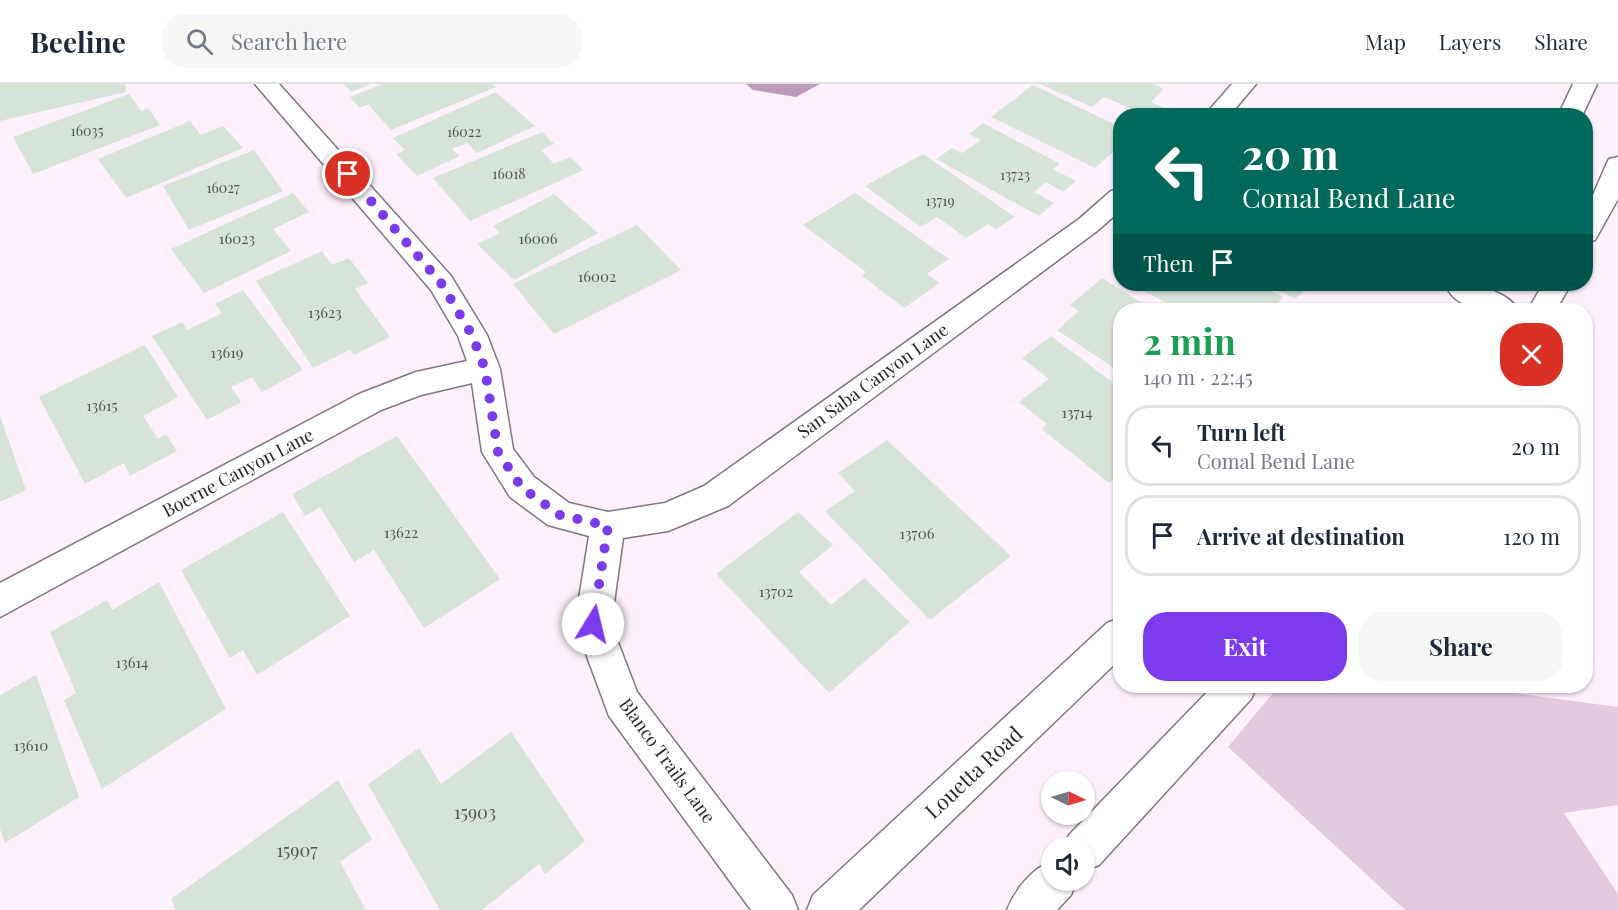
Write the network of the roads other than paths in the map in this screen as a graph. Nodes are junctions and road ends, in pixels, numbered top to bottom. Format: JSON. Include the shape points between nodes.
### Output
{"nodes":[{"id":1,"x":267,"y":84,"type":"edge"},
{"id":2,"x":1244,"y":84,"type":"edge"},
{"id":3,"x":1585,"y":84,"type":"edge"},
{"id":4,"x":1223,"y":108,"type":"edge"},
{"id":5,"x":1574,"y":108,"type":"edge"},
{"id":6,"x":1618,"y":165,"type":"edge"},
{"id":7,"x":1113,"y":203,"type":"edge"},
{"id":8,"x":1593,"y":221,"type":"edge"},
{"id":9,"x":1458,"y":295,"type":"edge"},
{"id":10,"x":1483,"y":303,"type":"edge"},
{"id":11,"x":485,"y":369,"type":"junction"},
{"id":12,"x":608,"y":526,"type":"junction"},
{"id":13,"x":0,"y":601,"type":"edge"},
{"id":14,"x":1113,"y":642,"type":"edge"},
{"id":15,"x":1231,"y":693,"type":"edge"},
{"id":16,"x":1095,"y":838,"type":"edge"},
{"id":17,"x":1046,"y":891,"type":"edge"},
{"id":18,"x":777,"y":910,"type":"edge"},
{"id":19,"x":828,"y":910,"type":"edge"},
{"id":20,"x":1028,"y":910,"type":"edge"}],
"edges":[{"from":1,"to":11,"type":"street","via":[[441,283],[472,335]]},
{"from":2,"to":4,"type":"street"},
{"from":3,"to":5,"type":"street"},
{"from":6,"to":8,"type":"street"},
{"from":7,"to":12,"type":"street","name":"San Saba Canyon Lane","via":[[716,496],[668,517]]},
{"from":9,"to":10,"type":"street"},
{"from":11,"to":12,"type":"street","via":[[498,452],[522,488],[560,515]]},
{"from":11,"to":13,"type":"street","name":"Boerne Canyon Lane","via":[[416,384],[370,402]]},
{"from":12,"to":18,"type":"street","name":"Blanco Trails Lane","via":[[593,624],[622,703]]},
{"from":14,"to":19,"type":"street","name":"Louetta Road"},
{"from":15,"to":16,"type":"street"},
{"from":17,"to":20,"type":"street"}]}
